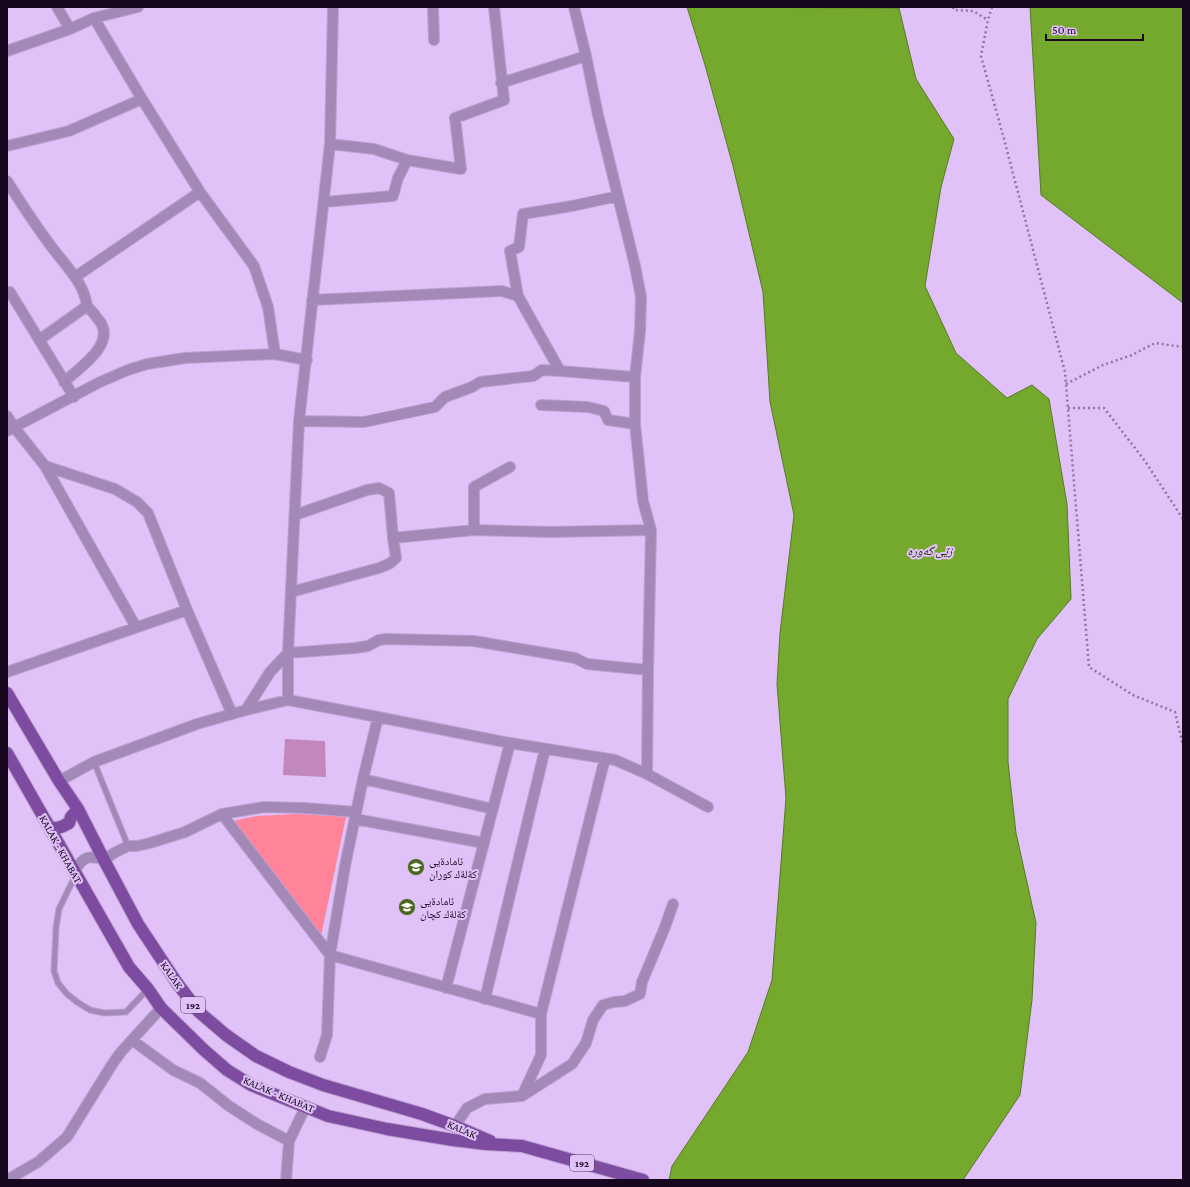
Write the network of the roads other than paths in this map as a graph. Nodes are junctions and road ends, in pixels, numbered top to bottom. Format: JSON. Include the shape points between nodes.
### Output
{"nodes":[{"id":1,"x":57,"y":7,"type":"edge"},
{"id":2,"x":138,"y":7,"type":"edge"},
{"id":3,"x":333,"y":7,"type":"edge"},
{"id":4,"x":433,"y":7,"type":"edge"},
{"id":5,"x":494,"y":7,"type":"edge"},
{"id":6,"x":574,"y":7,"type":"edge"},
{"id":7,"x":94,"y":18,"type":"junction"},
{"id":8,"x":70,"y":29,"type":"junction"},
{"id":9,"x":434,"y":40,"type":"dead end"},
{"id":10,"x":7,"y":51,"type":"edge"},
{"id":11,"x":586,"y":56,"type":"junction"},
{"id":12,"x":502,"y":83,"type":"junction"},
{"id":13,"x":142,"y":99,"type":"junction"},
{"id":14,"x":330,"y":144,"type":"junction"},
{"id":15,"x":7,"y":146,"type":"edge"},
{"id":16,"x":407,"y":160,"type":"junction"},
{"id":17,"x":7,"y":181,"type":"edge"},
{"id":18,"x":200,"y":192,"type":"junction"},
{"id":19,"x":618,"y":196,"type":"junction"},
{"id":20,"x":324,"y":202,"type":"junction"},
{"id":21,"x":75,"y":277,"type":"junction"},
{"id":22,"x":10,"y":292,"type":"dead end"},
{"id":23,"x":518,"y":296,"type":"junction"},
{"id":24,"x":312,"y":300,"type":"junction"},
{"id":25,"x":87,"y":306,"type":"junction"},
{"id":26,"x":39,"y":340,"type":"junction"},
{"id":27,"x":275,"y":354,"type":"junction"},
{"id":28,"x":307,"y":360,"type":"junction"},
{"id":29,"x":560,"y":371,"type":"junction"},
{"id":30,"x":635,"y":377,"type":"junction"},
{"id":31,"x":64,"y":382,"type":"junction"},
{"id":32,"x":74,"y":397,"type":"junction"},
{"id":33,"x":541,"y":405,"type":"dead end"},
{"id":34,"x":7,"y":416,"type":"edge"},
{"id":35,"x":299,"y":421,"type":"junction"},
{"id":36,"x":635,"y":424,"type":"junction"},
{"id":37,"x":10,"y":429,"type":"edge"},
{"id":38,"x":44,"y":466,"type":"junction"},
{"id":39,"x":510,"y":467,"type":"dead end"},
{"id":40,"x":295,"y":515,"type":"junction"},
{"id":41,"x":474,"y":530,"type":"junction"},
{"id":42,"x":651,"y":530,"type":"junction"},
{"id":43,"x":393,"y":538,"type":"junction"},
{"id":44,"x":291,"y":592,"type":"junction"},
{"id":45,"x":187,"y":610,"type":"junction"},
{"id":46,"x":136,"y":627,"type":"junction"},
{"id":47,"x":288,"y":653,"type":"junction"},
{"id":48,"x":648,"y":670,"type":"junction"},
{"id":49,"x":7,"y":672,"type":"edge"},
{"id":50,"x":7,"y":693,"type":"edge"},
{"id":51,"x":288,"y":700,"type":"junction"},
{"id":52,"x":246,"y":710,"type":"junction"},
{"id":53,"x":232,"y":714,"type":"junction"},
{"id":54,"x":378,"y":717,"type":"junction"},
{"id":55,"x":510,"y":743,"type":"junction"},
{"id":56,"x":545,"y":749,"type":"junction"},
{"id":57,"x":7,"y":753,"type":"edge"},
{"id":58,"x":605,"y":758,"type":"junction"},
{"id":59,"x":94,"y":762,"type":"junction"},
{"id":60,"x":647,"y":774,"type":"junction"},
{"id":61,"x":363,"y":779,"type":"junction"},
{"id":62,"x":59,"y":781,"type":"junction"},
{"id":63,"x":708,"y":808,"type":"dead end"},
{"id":64,"x":78,"y":809,"type":"junction"},
{"id":65,"x":493,"y":809,"type":"junction"},
{"id":66,"x":222,"y":814,"type":"junction"},
{"id":67,"x":355,"y":816,"type":"junction"},
{"id":68,"x":46,"y":821,"type":"junction"},
{"id":69,"x":484,"y":843,"type":"junction"},
{"id":70,"x":128,"y":846,"type":"junction"},
{"id":71,"x":104,"y":860,"type":"junction"},
{"id":72,"x":76,"y":875,"type":"junction"},
{"id":73,"x":673,"y":904,"type":"dead end"},
{"id":74,"x":330,"y":955,"type":"junction"},
{"id":75,"x":446,"y":988,"type":"junction"},
{"id":76,"x":148,"y":989,"type":"junction"},
{"id":77,"x":486,"y":999,"type":"junction"},
{"id":78,"x":161,"y":1008,"type":"junction"},
{"id":79,"x":541,"y":1014,"type":"junction"},
{"id":80,"x":132,"y":1040,"type":"junction"},
{"id":81,"x":320,"y":1057,"type":"dead end"},
{"id":82,"x":522,"y":1096,"type":"junction"},
{"id":83,"x":306,"y":1106,"type":"junction"},
{"id":84,"x":455,"y":1126,"type":"junction"},
{"id":85,"x":290,"y":1141,"type":"junction"},
{"id":86,"x":522,"y":1146,"type":"junction"},
{"id":87,"x":7,"y":1180,"type":"edge"},
{"id":88,"x":286,"y":1180,"type":"edge"},
{"id":89,"x":642,"y":1180,"type":"edge"}],
"edges":[{"from":1,"to":8,"type":"street"},
{"from":2,"to":7,"type":"street"},
{"from":3,"to":14,"type":"street"},
{"from":4,"to":9,"type":"street"},
{"from":5,"to":12,"type":"street"},
{"from":6,"to":11,"type":"street"},
{"from":7,"to":8,"type":"street"},
{"from":7,"to":13,"type":"street"},
{"from":8,"to":10,"type":"street"},
{"from":11,"to":12,"type":"street"},
{"from":11,"to":19,"type":"street"},
{"from":12,"to":16,"type":"street","via":[[504,100],[455,118],[460,169]]},
{"from":13,"to":15,"type":"street","via":[[69,131]]},
{"from":13,"to":18,"type":"street"},
{"from":14,"to":16,"type":"street","via":[[374,149]]},
{"from":14,"to":20,"type":"street"},
{"from":16,"to":20,"type":"street","via":[[393,196]]},
{"from":17,"to":21,"type":"street"},
{"from":18,"to":21,"type":"street"},
{"from":18,"to":27,"type":"street","via":[[254,266],[268,307]]},
{"from":19,"to":23,"type":"street","via":[[523,214],[519,247],[510,251]]},
{"from":19,"to":30,"type":"street","via":[[636,266],[641,298]]},
{"from":20,"to":24,"type":"street"},
{"from":21,"to":25,"type":"street","via":[[86,298]]},
{"from":22,"to":26,"type":"street"},
{"from":23,"to":24,"type":"street","via":[[502,292]]},
{"from":23,"to":29,"type":"street"},
{"from":24,"to":28,"type":"street"},
{"from":25,"to":26,"type":"street"},
{"from":25,"to":31,"type":"street","via":[[102,324],[104,340],[96,354]]},
{"from":26,"to":31,"type":"street"},
{"from":27,"to":28,"type":"street"},
{"from":27,"to":32,"type":"street","via":[[185,358],[147,364],[107,379]]},
{"from":28,"to":35,"type":"street"},
{"from":29,"to":30,"type":"street"},
{"from":29,"to":35,"type":"street","via":[[542,370],[533,376],[480,382],[445,397],[435,406],[364,422]]},
{"from":30,"to":36,"type":"street"},
{"from":31,"to":32,"type":"street"},
{"from":32,"to":37,"type":"street"},
{"from":33,"to":36,"type":"street","via":[[588,407],[604,411],[608,420]]},
{"from":34,"to":37,"type":"street"},
{"from":35,"to":40,"type":"street"},
{"from":36,"to":42,"type":"street","via":[[643,501]]},
{"from":37,"to":38,"type":"street"},
{"from":38,"to":45,"type":"street","via":[[115,489],[137,502],[148,513]]},
{"from":38,"to":46,"type":"street"},
{"from":39,"to":41,"type":"street","via":[[474,487]]},
{"from":40,"to":43,"type":"street","via":[[378,488],[388,493]]},
{"from":40,"to":44,"type":"street"},
{"from":41,"to":42,"type":"street"},
{"from":41,"to":43,"type":"street"},
{"from":42,"to":48,"type":"street"},
{"from":43,"to":44,"type":"street","via":[[396,558],[389,564]]},
{"from":44,"to":47,"type":"street"},
{"from":45,"to":46,"type":"street"},
{"from":45,"to":53,"type":"street"},
{"from":46,"to":49,"type":"street"},
{"from":47,"to":48,"type":"street","via":[[355,648],[387,639],[474,641],[575,658],[587,664]]},
{"from":47,"to":51,"type":"street"},
{"from":47,"to":52,"type":"street","via":[[270,672]]},
{"from":48,"to":60,"type":"street"},
{"from":50,"to":62,"type":"main road","name":"KALAK","number":"192"},
{"from":51,"to":52,"type":"street"},
{"from":51,"to":54,"type":"street"},
{"from":52,"to":53,"type":"street"},
{"from":53,"to":59,"type":"street","via":[[197,724]]},
{"from":54,"to":55,"type":"street"},
{"from":54,"to":61,"type":"street"},
{"from":55,"to":56,"type":"street"},
{"from":55,"to":65,"type":"street"},
{"from":56,"to":58,"type":"street"},
{"from":56,"to":77,"type":"street"},
{"from":57,"to":68,"type":"main road","name":"KALAK - KHABAT","number":"192"},
{"from":58,"to":60,"type":"street"},
{"from":58,"to":79,"type":"street"},
{"from":59,"to":62,"type":"street"},
{"from":59,"to":70,"type":"lane"},
{"from":60,"to":63,"type":"street"},
{"from":61,"to":65,"type":"street"},
{"from":61,"to":67,"type":"street"},
{"from":62,"to":64,"type":"main road","name":"KALAK","number":"192"},
{"from":64,"to":68,"type":"main road","via":[[65,826],[55,828]]},
{"from":64,"to":71,"type":"main road","name":"KALAK","number":"192"},
{"from":65,"to":69,"type":"street"},
{"from":66,"to":67,"type":"street","via":[[264,808],[304,808]]},
{"from":66,"to":70,"type":"street","via":[[185,832],[150,843]]},
{"from":66,"to":74,"type":"street"},
{"from":67,"to":69,"type":"street"},
{"from":67,"to":74,"type":"street"},
{"from":68,"to":72,"type":"main road","name":"KALAK - KHABAT","number":"192"},
{"from":69,"to":75,"type":"street"},
{"from":70,"to":71,"type":"street"},
{"from":71,"to":72,"type":"street","via":[[91,856],[86,858],[78,864]]},
{"from":71,"to":84,"type":"main road","name":"KALAK","number":"192","via":[[138,924],[177,983],[199,1012],[226,1036],[256,1056],[289,1072]]},
{"from":72,"to":76,"type":"main road","name":"KALAK - KHABAT","number":"192","via":[[128,967]]},
{"from":72,"to":76,"type":"lane","via":[[59,909],[54,971],[58,983],[77,1002],[90,1010],[104,1013],[126,1012]]},
{"from":73,"to":82,"type":"street","via":[[642,982],[640,994],[625,1001],[603,1005],[593,1020],[586,1043],[572,1064]]},
{"from":74,"to":75,"type":"street"},
{"from":74,"to":81,"type":"street","via":[[327,1035]]},
{"from":75,"to":77,"type":"street"},
{"from":76,"to":78,"type":"main road","name":"KALAK - KHABAT","number":"192"},
{"from":77,"to":79,"type":"street"},
{"from":78,"to":80,"type":"street"},
{"from":78,"to":83,"type":"main road","name":"KALAK - KHABAT","number":"192","via":[[227,1070],[251,1085]]},
{"from":79,"to":82,"type":"street","via":[[541,1055]]},
{"from":80,"to":85,"type":"street","via":[[173,1070],[200,1083],[229,1106]]},
{"from":80,"to":87,"type":"street","via":[[112,1063],[67,1137],[38,1162]]},
{"from":82,"to":84,"type":"street","via":[[484,1099],[467,1108]]},
{"from":83,"to":85,"type":"street"},
{"from":83,"to":86,"type":"main road","name":"KALAK - KHABAT","number":"192","via":[[328,1116],[387,1129],[446,1139]]},
{"from":84,"to":86,"type":"main road","name":"KALAK","number":"192","via":[[490,1141]]},
{"from":85,"to":88,"type":"street"},
{"from":86,"to":89,"type":"main road","name":"KALAK - KHABAT","number":"192"}]}
